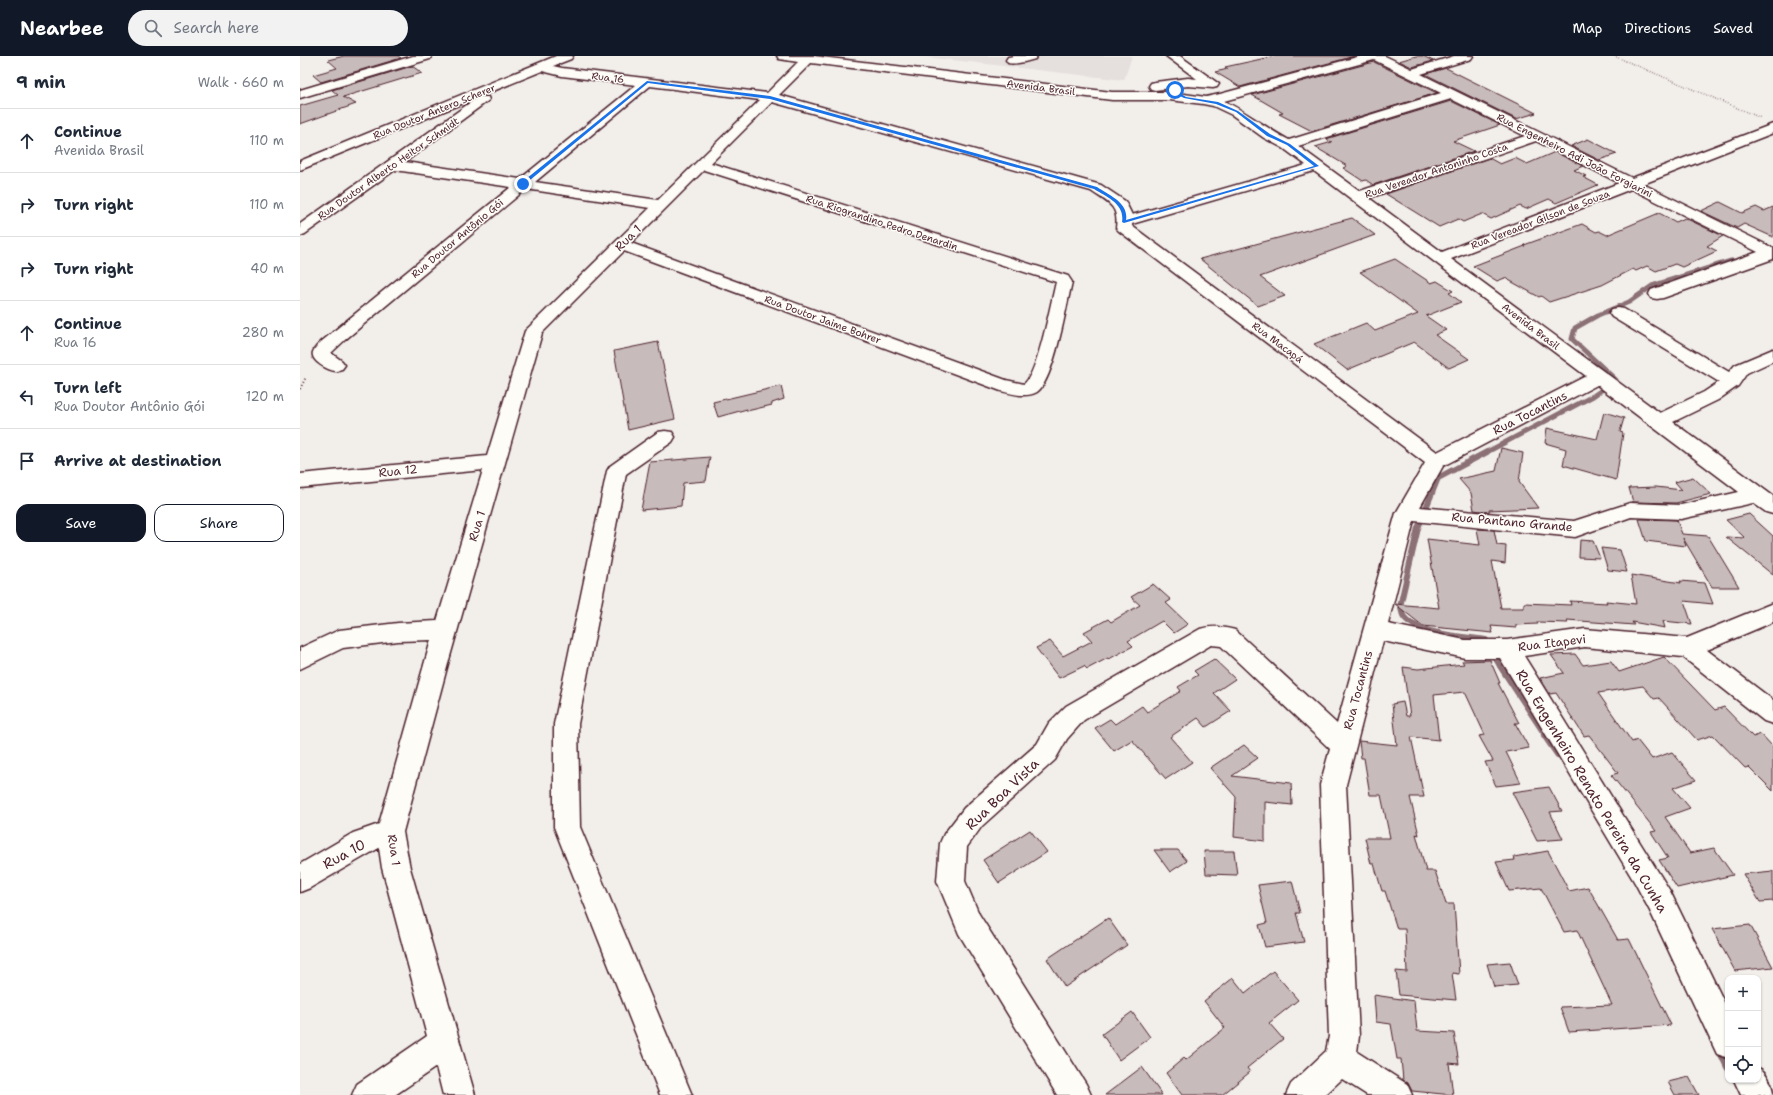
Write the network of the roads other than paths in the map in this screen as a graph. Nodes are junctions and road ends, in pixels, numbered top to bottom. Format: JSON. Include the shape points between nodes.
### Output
{"nodes":[{"id":1,"x":426,"y":56,"type":"edge"},
{"id":2,"x":567,"y":56,"type":"edge"},
{"id":3,"x":783,"y":56,"type":"edge"},
{"id":4,"x":864,"y":56,"type":"edge"},
{"id":5,"x":1031,"y":56,"type":"edge"},
{"id":6,"x":1173,"y":56,"type":"edge"},
{"id":7,"x":1376,"y":56,"type":"edge"},
{"id":8,"x":1467,"y":56,"type":"edge"},
{"id":9,"x":808,"y":59,"type":"junction"},
{"id":10,"x":1012,"y":60,"type":"dead end"},
{"id":11,"x":879,"y":63,"type":"junction"},
{"id":12,"x":541,"y":67,"type":"junction"},
{"id":13,"x":1190,"y":67,"type":"junction"},
{"id":14,"x":1411,"y":73,"type":"junction"},
{"id":15,"x":515,"y":78,"type":"junction"},
{"id":16,"x":647,"y":82,"type":"junction"},
{"id":17,"x":1176,"y":82,"type":"junction"},
{"id":18,"x":1213,"y":84,"type":"junction"},
{"id":19,"x":300,"y":94,"type":"edge"},
{"id":20,"x":1453,"y":94,"type":"junction"},
{"id":21,"x":1229,"y":96,"type":"junction"},
{"id":22,"x":770,"y":98,"type":"junction"},
{"id":23,"x":1185,"y":98,"type":"junction"},
{"id":24,"x":1203,"y":100,"type":"junction"},
{"id":25,"x":425,"y":115,"type":"junction"},
{"id":26,"x":453,"y":122,"type":"junction"},
{"id":27,"x":1769,"y":124,"type":"edge"},
{"id":28,"x":1537,"y":136,"type":"junction"},
{"id":29,"x":1288,"y":145,"type":"junction"},
{"id":30,"x":393,"y":165,"type":"junction"},
{"id":31,"x":702,"y":165,"type":"junction"},
{"id":32,"x":300,"y":166,"type":"edge"},
{"id":33,"x":1317,"y":166,"type":"junction"},
{"id":34,"x":1631,"y":183,"type":"junction"},
{"id":35,"x":523,"y":184,"type":"junction"},
{"id":36,"x":1358,"y":197,"type":"junction"},
{"id":37,"x":662,"y":205,"type":"junction"},
{"id":38,"x":1124,"y":222,"type":"junction"},
{"id":39,"x":300,"y":231,"type":"edge"},
{"id":40,"x":622,"y":245,"type":"junction"},
{"id":41,"x":1772,"y":253,"type":"edge"},
{"id":42,"x":1440,"y":258,"type":"junction"},
{"id":43,"x":1656,"y":294,"type":"dead end"},
{"id":44,"x":1618,"y":313,"type":"dead end"},
{"id":45,"x":1773,"y":354,"type":"edge"},
{"id":46,"x":336,"y":365,"type":"dead end"},
{"id":47,"x":1599,"y":377,"type":"junction"},
{"id":48,"x":1732,"y":382,"type":"junction"},
{"id":49,"x":1024,"y":390,"type":"joint"},
{"id":50,"x":1658,"y":422,"type":"junction"},
{"id":51,"x":665,"y":436,"type":"dead end"},
{"id":52,"x":1436,"y":461,"type":"junction"},
{"id":53,"x":496,"y":462,"type":"junction"},
{"id":54,"x":300,"y":481,"type":"edge"},
{"id":55,"x":1757,"y":495,"type":"junction"},
{"id":56,"x":1773,"y":507,"type":"edge"},
{"id":57,"x":1406,"y":513,"type":"junction"},
{"id":58,"x":1773,"y":612,"type":"edge"},
{"id":59,"x":446,"y":630,"type":"junction"},
{"id":60,"x":1374,"y":630,"type":"junction"},
{"id":61,"x":1507,"y":648,"type":"junction"},
{"id":62,"x":1688,"y":648,"type":"junction"},
{"id":63,"x":300,"y":660,"type":"edge"},
{"id":64,"x":1773,"y":714,"type":"edge"},
{"id":65,"x":1343,"y":746,"type":"junction"},
{"id":66,"x":390,"y":832,"type":"junction"},
{"id":67,"x":300,"y":879,"type":"edge"},
{"id":68,"x":1725,"y":1037,"type":"edge"},
{"id":69,"x":445,"y":1042,"type":"junction"},
{"id":70,"x":1340,"y":1059,"type":"junction"},
{"id":71,"x":1752,"y":1083,"type":"edge"},
{"id":72,"x":368,"y":1095,"type":"edge"},
{"id":73,"x":459,"y":1095,"type":"edge"},
{"id":74,"x":676,"y":1095,"type":"edge"},
{"id":75,"x":1075,"y":1095,"type":"edge"},
{"id":76,"x":1303,"y":1095,"type":"edge"},
{"id":77,"x":1396,"y":1095,"type":"edge"},
{"id":78,"x":1760,"y":1095,"type":"edge"}],
"edges":[{"from":1,"to":19,"type":"street"},
{"from":2,"to":12,"type":"street","name":"Rua Doutor Antero Scherer"},
{"from":3,"to":9,"type":"street","name":"Avenida Brasil"},
{"from":4,"to":11,"type":"street","name":"Avenida Brasil"},
{"from":5,"to":10,"type":"street"},
{"from":6,"to":13,"type":"street","name":"Avenida Brasil"},
{"from":7,"to":14,"type":"street","name":"Rua Engenheiro Adi João Forgiarini"},
{"from":7,"to":21,"type":"street"},
{"from":8,"to":14,"type":"street"},
{"from":9,"to":11,"type":"street","name":"Avenida Brasil"},
{"from":9,"to":22,"type":"street","name":"Rua 1"},
{"from":11,"to":17,"type":"street","name":"Avenida Brasil","via":[[1131,87]]},
{"from":11,"to":23,"type":"street","name":"Avenida Brasil","via":[[1112,96]]},
{"from":12,"to":15,"type":"street","name":"Rua Doutor Antero Scherer"},
{"from":12,"to":16,"type":"street","name":"Rua 16","via":[[562,72]]},
{"from":13,"to":17,"type":"street"},
{"from":13,"to":18,"type":"street","name":"Avenida Brasil"},
{"from":14,"to":20,"type":"street","name":"Rua Engenheiro Adi João Forgiarini"},
{"from":15,"to":25,"type":"street","name":"Rua Doutor Antero Scherer"},
{"from":15,"to":26,"type":"street","name":"Rua Doutor Alberto Heitor Schmidt"},
{"from":16,"to":22,"type":"street","name":"Rua 16"},
{"from":16,"to":35,"type":"street","name":"Rua Doutor Antônio Gói"},
{"from":17,"to":18,"type":"street","name":"Avenida Brasil"},
{"from":17,"to":23,"type":"street","via":[[1175,90]]},
{"from":18,"to":21,"type":"street","name":"Avenida Brasil"},
{"from":20,"to":28,"type":"street","name":"Rua Engenheiro Adi João Forgiarini"},
{"from":20,"to":29,"type":"street"},
{"from":21,"to":24,"type":"street"},
{"from":21,"to":29,"type":"street","name":"Avenida Brasil","via":[[1279,133]]},
{"from":22,"to":31,"type":"street","name":"Rua 1"},
{"from":22,"to":38,"type":"street","name":"Rua 16","via":[[1096,188],[1120,204],[1125,217]]},
{"from":23,"to":24,"type":"street","name":"Avenida Brasil"},
{"from":24,"to":29,"type":"street","name":"Avenida Brasil","via":[[1237,112]]},
{"from":25,"to":26,"type":"street"},
{"from":25,"to":32,"type":"street","name":"Rua Doutor Antero Scherer"},
{"from":26,"to":30,"type":"street","name":"Rua Doutor Alberto Heitor Schmidt"},
{"from":27,"to":34,"type":"street","name":"Rua Vereador Gilson de Souza"},
{"from":28,"to":34,"type":"street","name":"Rua Engenheiro Adi João Forgiarini"},
{"from":28,"to":36,"type":"street","name":"Rua Vereador Antoninho Costa"},
{"from":29,"to":33,"type":"street","name":"Avenida Brasil"},
{"from":30,"to":35,"type":"street"},
{"from":30,"to":39,"type":"street","name":"Rua Doutor Alberto Heitor Schmidt"},
{"from":31,"to":37,"type":"street","name":"Rua 1"},
{"from":31,"to":49,"type":"street","name":"Rua Riograndino Pedro Denardin","via":[[1062,279],[1064,282],[1037,382]]},
{"from":33,"to":36,"type":"street","name":"Avenida Brasil"},
{"from":33,"to":38,"type":"street"},
{"from":34,"to":41,"type":"street","name":"Rua Engenheiro Adi João Forgiarini"},
{"from":34,"to":42,"type":"street","name":"Rua Vereador Gilson de Souza"},
{"from":35,"to":37,"type":"street"},
{"from":35,"to":46,"type":"street","name":"Rua Doutor Antônio Gói","via":[[322,352],[322,357]]},
{"from":36,"to":42,"type":"street","name":"Avenida Brasil"},
{"from":37,"to":40,"type":"street","name":"Rua 1"},
{"from":38,"to":52,"type":"street","name":"Rua Macapá","via":[[1124,228]]},
{"from":40,"to":49,"type":"street","name":"Rua Doutor Jaime Bohrer","via":[[1000,384]]},
{"from":40,"to":53,"type":"street","name":"Rua 1","via":[[534,331]]},
{"from":41,"to":43,"type":"street"},
{"from":42,"to":47,"type":"street","name":"Avenida Brasil"},
{"from":44,"to":48,"type":"street"},
{"from":45,"to":48,"type":"street","via":[[1741,369]]},
{"from":47,"to":50,"type":"street","name":"Avenida Brasil"},
{"from":47,"to":52,"type":"street","name":"Rua Tocantins"},
{"from":48,"to":50,"type":"street","via":[[1711,396]]},
{"from":50,"to":55,"type":"street","name":"Avenida Brasil"},
{"from":51,"to":74,"type":"street","via":[[618,471],[566,724],[567,827]]},
{"from":52,"to":57,"type":"street","name":"Rua Tocantins"},
{"from":53,"to":54,"type":"street","name":"Rua 12"},
{"from":53,"to":59,"type":"street","name":"Rua 1"},
{"from":55,"to":56,"type":"street","name":"Avenida Brasil"},
{"from":55,"to":57,"type":"street","name":"Rua Pantano Grande","via":[[1681,512],[1630,510],[1575,529]]},
{"from":57,"to":60,"type":"street","name":"Rua Tocantins"},
{"from":58,"to":62,"type":"street","name":"Rua Itapevi"},
{"from":59,"to":63,"type":"street","via":[[398,632],[339,639]]},
{"from":59,"to":66,"type":"street","name":"Rua 1"},
{"from":60,"to":61,"type":"street","name":"Rua Itapevi","via":[[1465,650]]},
{"from":60,"to":65,"type":"street","name":"Rua Tocantins"},
{"from":61,"to":62,"type":"street","name":"Rua Itapevi","via":[[1585,638]]},
{"from":61,"to":68,"type":"street","name":"Rua Engenheiro Renato Pereira da Cunha","via":[[1645,874]]},
{"from":62,"to":64,"type":"street"},
{"from":65,"to":70,"type":"street","name":"Rua Tocantins","via":[[1333,785],[1344,1021]]},
{"from":65,"to":75,"type":"street","name":"Rua Boa Vista","via":[[1227,637],[1208,635],[1075,713],[1058,731],[1046,752],[973,818],[954,843],[950,881],[969,924]]},
{"from":66,"to":67,"type":"street","name":"Rua 10","via":[[363,842]]},
{"from":66,"to":69,"type":"street","name":"Rua 1","via":[[396,868]]},
{"from":69,"to":72,"type":"street"},
{"from":69,"to":73,"type":"street","name":"Rua 1"},
{"from":70,"to":76,"type":"street"},
{"from":70,"to":77,"type":"street"},
{"from":71,"to":78,"type":"street"}]}
